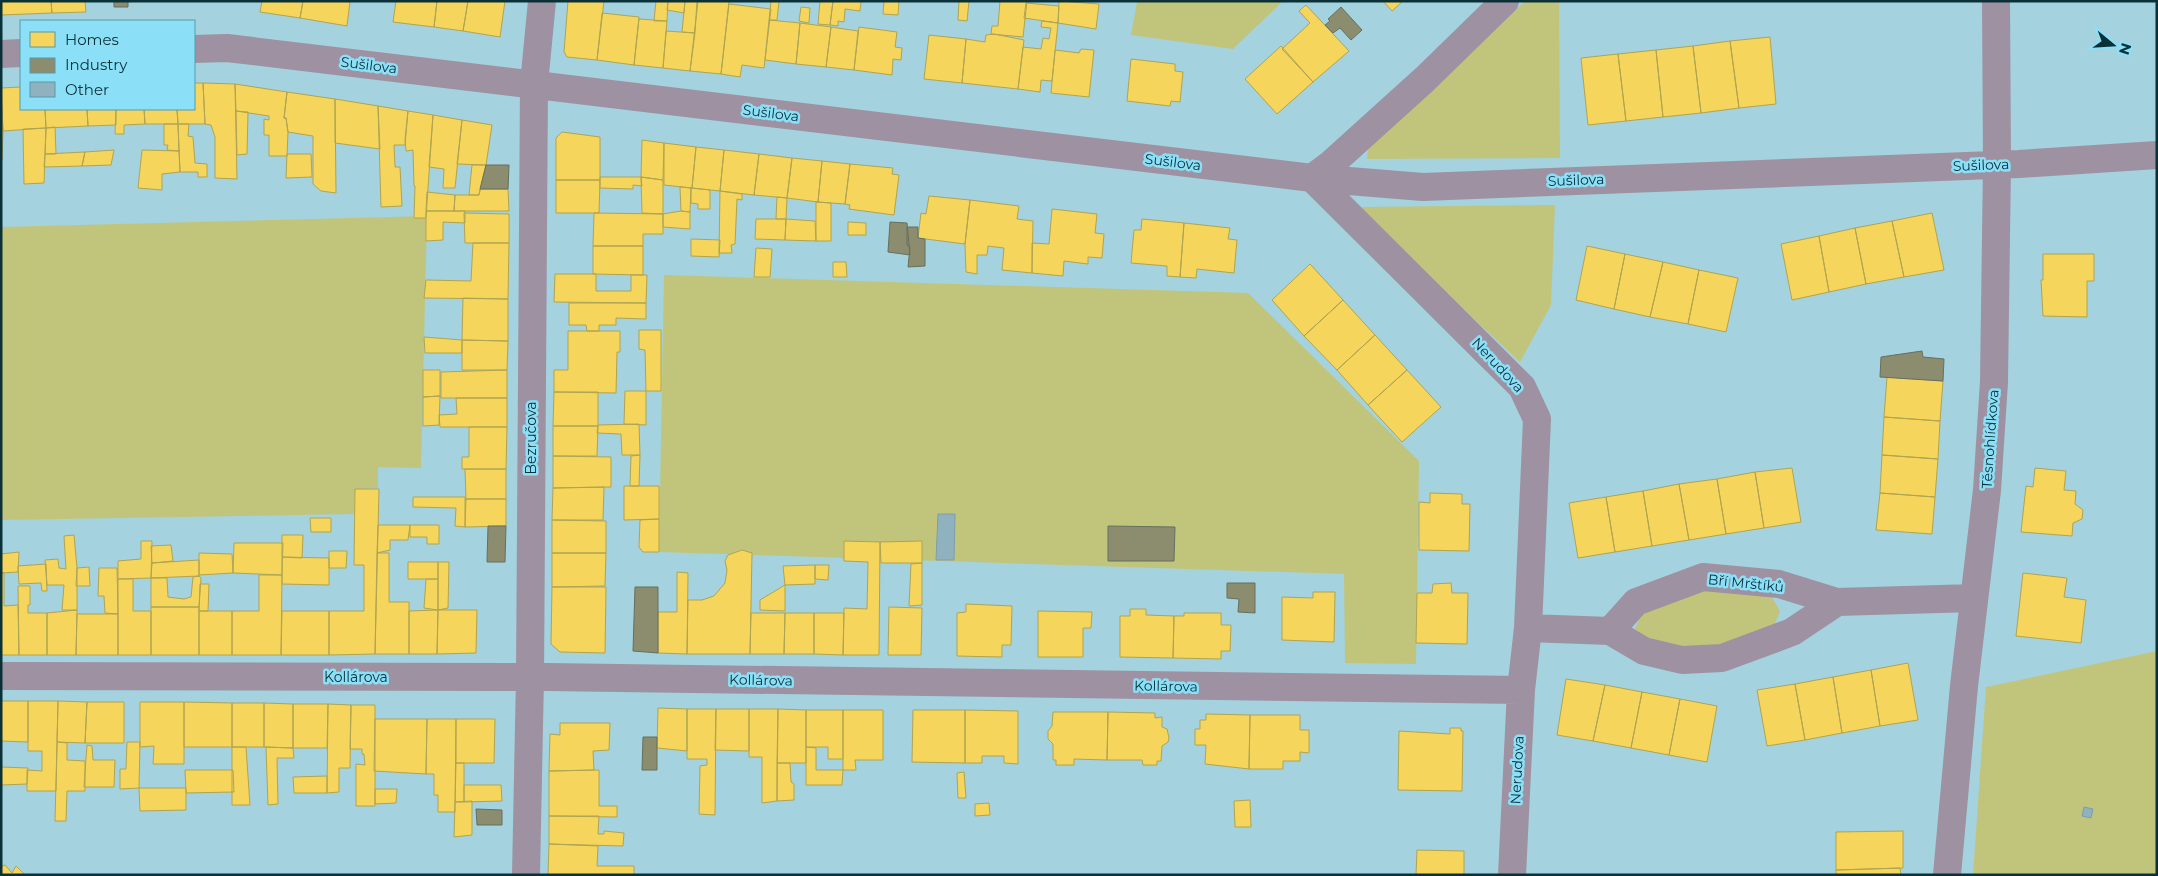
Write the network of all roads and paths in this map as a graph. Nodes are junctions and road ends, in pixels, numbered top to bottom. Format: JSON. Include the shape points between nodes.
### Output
{"nodes":[{"id":1,"x":542,"y":1,"type":"edge"},
{"id":2,"x":1504,"y":1,"type":"edge"},
{"id":3,"x":1996,"y":1,"type":"edge"},
{"id":4,"x":195,"y":49,"type":"edge"},
{"id":5,"x":20,"y":53,"type":"edge"},
{"id":6,"x":1,"y":54,"type":"edge"},
{"id":7,"x":534,"y":84,"type":"junction"},
{"id":8,"x":2157,"y":155,"type":"edge"},
{"id":9,"x":1997,"y":164,"type":"junction"},
{"id":10,"x":1312,"y":178,"type":"junction"},
{"id":11,"x":1974,"y":598,"type":"junction"},
{"id":12,"x":1837,"y":602,"type":"junction"},
{"id":13,"x":1528,"y":628,"type":"junction"},
{"id":14,"x":1610,"y":631,"type":"junction"},
{"id":15,"x":1,"y":676,"type":"edge"},
{"id":16,"x":530,"y":677,"type":"junction"},
{"id":17,"x":1521,"y":690,"type":"junction"},
{"id":18,"x":526,"y":875,"type":"edge"},
{"id":19,"x":1512,"y":875,"type":"edge"},
{"id":20,"x":1947,"y":875,"type":"edge"}],
"edges":[{"from":1,"to":7,"type":"street","name":"Bezručova"},
{"from":2,"to":10,"type":"street","via":[[1418,85]]},
{"from":3,"to":9,"type":"street","name":"Těsnohlídkova"},
{"from":4,"to":7,"type":"street","name":"Sušilova","via":[[227,48]]},
{"from":5,"to":6,"type":"street"},
{"from":7,"to":10,"type":"street","name":"Sušilova"},
{"from":7,"to":16,"type":"street","name":"Bezručova"},
{"from":8,"to":9,"type":"street","name":"Sušilova"},
{"from":9,"to":10,"type":"street","name":"Sušilova","via":[[1423,187]]},
{"from":9,"to":11,"type":"street","name":"Těsnohlídkova","via":[[1994,382],[1987,490]]},
{"from":10,"to":13,"type":"street","name":"Nerudova","via":[[1522,387],[1537,419]]},
{"from":11,"to":12,"type":"street","name":"Bří Mrštíků"},
{"from":11,"to":20,"type":"street","name":"Těsnohlídkova"},
{"from":12,"to":14,"type":"street","via":[[1792,632],[1722,658],[1682,660],[1651,653]]},
{"from":12,"to":14,"type":"street","name":"Bří Mrštíků","via":[[1779,584],[1704,577],[1636,602]]},
{"from":13,"to":14,"type":"street"},
{"from":13,"to":17,"type":"street","name":"Nerudova"},
{"from":15,"to":16,"type":"street","name":"Kollárova"},
{"from":16,"to":17,"type":"street","name":"Kollárova"},
{"from":16,"to":18,"type":"street","name":"Bezručova"},
{"from":17,"to":19,"type":"street","name":"Nerudova"}]}
